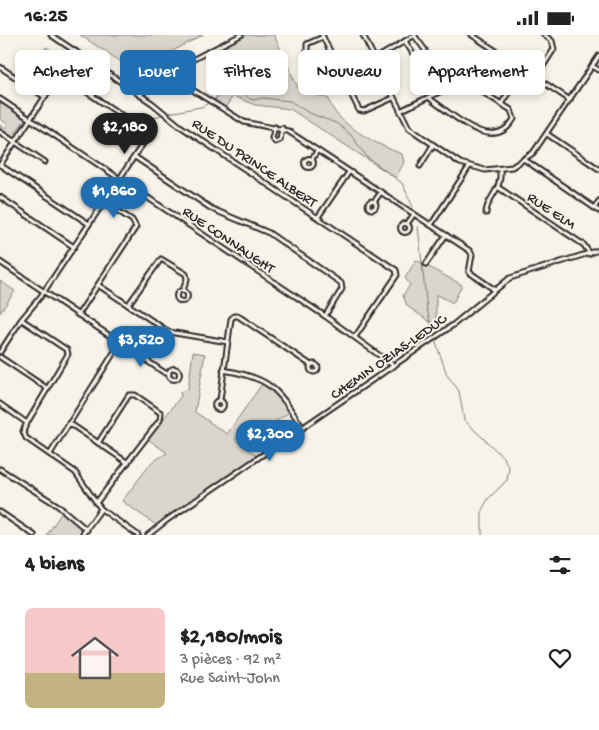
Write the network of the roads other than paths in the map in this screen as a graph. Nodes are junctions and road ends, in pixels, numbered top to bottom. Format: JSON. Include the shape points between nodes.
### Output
{"nodes":[{"id":1,"x":51,"y":35,"type":"edge"},
{"id":2,"x":241,"y":35,"type":"edge"},
{"id":3,"x":363,"y":35,"type":"edge"},
{"id":4,"x":414,"y":35,"type":"edge"},
{"id":5,"x":472,"y":35,"type":"edge"},
{"id":6,"x":544,"y":35,"type":"edge"},
{"id":7,"x":322,"y":36,"type":"edge"},
{"id":8,"x":406,"y":41,"type":"junction"},
{"id":9,"x":74,"y":50,"type":"edge"},
{"id":10,"x":307,"y":50,"type":"edge"},
{"id":11,"x":329,"y":50,"type":"edge"},
{"id":12,"x":370,"y":50,"type":"edge"},
{"id":13,"x":390,"y":50,"type":"edge"},
{"id":14,"x":495,"y":50,"type":"edge"},
{"id":15,"x":599,"y":56,"type":"edge"},
{"id":16,"x":196,"y":59,"type":"edge"},
{"id":17,"x":545,"y":62,"type":"edge"},
{"id":18,"x":592,"y":66,"type":"junction"},
{"id":19,"x":0,"y":67,"type":"edge"},
{"id":20,"x":599,"y":70,"type":"edge"},
{"id":21,"x":545,"y":83,"type":"edge"},
{"id":22,"x":196,"y":92,"type":"edge"},
{"id":23,"x":91,"y":95,"type":"edge"},
{"id":24,"x":139,"y":95,"type":"edge"},
{"id":25,"x":351,"y":95,"type":"edge"},
{"id":26,"x":392,"y":95,"type":"edge"},
{"id":27,"x":507,"y":95,"type":"edge"},
{"id":28,"x":45,"y":97,"type":"joint"},
{"id":29,"x":429,"y":97,"type":"junction"},
{"id":30,"x":393,"y":98,"type":"junction"},
{"id":31,"x":0,"y":99,"type":"edge"},
{"id":32,"x":570,"y":100,"type":"junction"},
{"id":33,"x":501,"y":104,"type":"junction"},
{"id":34,"x":400,"y":111,"type":"junction"},
{"id":35,"x":30,"y":119,"type":"junction"},
{"id":36,"x":275,"y":127,"type":"junction"},
{"id":37,"x":282,"y":128,"type":"junction"},
{"id":38,"x":0,"y":132,"type":"edge"},
{"id":39,"x":547,"y":134,"type":"junction"},
{"id":40,"x":15,"y":142,"type":"junction"},
{"id":41,"x":433,"y":145,"type":"junction"},
{"id":42,"x":317,"y":151,"type":"junction"},
{"id":43,"x":135,"y":157,"type":"junction"},
{"id":44,"x":312,"y":159,"type":"dead end"},
{"id":45,"x":525,"y":160,"type":"junction"},
{"id":46,"x":45,"y":162,"type":"dead end"},
{"id":47,"x":0,"y":165,"type":"edge"},
{"id":48,"x":420,"y":166,"type":"dead end"},
{"id":49,"x":469,"y":167,"type":"junction"},
{"id":50,"x":599,"y":169,"type":"edge"},
{"id":51,"x":500,"y":170,"type":"junction"},
{"id":52,"x":349,"y":172,"type":"junction"},
{"id":53,"x":120,"y":179,"type":"junction"},
{"id":54,"x":499,"y":188,"type":"junction"},
{"id":55,"x":381,"y":192,"type":"junction"},
{"id":56,"x":0,"y":197,"type":"edge"},
{"id":57,"x":599,"y":201,"type":"edge"},
{"id":58,"x":104,"y":202,"type":"junction"},
{"id":59,"x":374,"y":202,"type":"dead end"},
{"id":60,"x":594,"y":208,"type":"junction"},
{"id":61,"x":599,"y":211,"type":"edge"},
{"id":62,"x":486,"y":213,"type":"dead end"},
{"id":63,"x":414,"y":214,"type":"junction"},
{"id":64,"x":318,"y":217,"type":"junction"},
{"id":65,"x":89,"y":224,"type":"junction"},
{"id":66,"x":407,"y":224,"type":"dead end"},
{"id":67,"x":431,"y":225,"type":"junction"},
{"id":68,"x":446,"y":235,"type":"junction"},
{"id":69,"x":74,"y":247,"type":"junction"},
{"id":70,"x":599,"y":250,"type":"edge"},
{"id":71,"x":590,"y":254,"type":"junction"},
{"id":72,"x":0,"y":262,"type":"edge"},
{"id":73,"x":426,"y":264,"type":"dead end"},
{"id":74,"x":98,"y":285,"type":"junction"},
{"id":75,"x":183,"y":290,"type":"dead end"},
{"id":76,"x":495,"y":290,"type":"junction"},
{"id":77,"x":44,"y":292,"type":"junction"},
{"id":78,"x":128,"y":305,"type":"junction"},
{"id":79,"x":78,"y":315,"type":"junction"},
{"id":80,"x":325,"y":316,"type":"junction"},
{"id":81,"x":22,"y":320,"type":"junction"},
{"id":82,"x":355,"y":337,"type":"junction"},
{"id":83,"x":228,"y":342,"type":"junction"},
{"id":84,"x":120,"y":343,"type":"junction"},
{"id":85,"x":0,"y":352,"type":"edge"},
{"id":86,"x":0,"y":357,"type":"edge"},
{"id":87,"x":311,"y":365,"type":"dead end"},
{"id":88,"x":394,"y":365,"type":"junction"},
{"id":89,"x":223,"y":370,"type":"junction"},
{"id":90,"x":169,"y":373,"type":"dead end"},
{"id":91,"x":48,"y":389,"type":"junction"},
{"id":92,"x":220,"y":400,"type":"dead end"},
{"id":93,"x":0,"y":404,"type":"edge"},
{"id":94,"x":26,"y":423,"type":"junction"},
{"id":95,"x":69,"y":423,"type":"junction"},
{"id":96,"x":303,"y":428,"type":"junction"},
{"id":97,"x":98,"y":443,"type":"junction"},
{"id":98,"x":50,"y":454,"type":"junction"},
{"id":99,"x":128,"y":463,"type":"junction"},
{"id":100,"x":0,"y":469,"type":"edge"},
{"id":101,"x":96,"y":503,"type":"junction"},
{"id":102,"x":101,"y":509,"type":"junction"},
{"id":103,"x":0,"y":512,"type":"edge"},
{"id":104,"x":87,"y":530,"type":"junction"},
{"id":105,"x":34,"y":535,"type":"edge"},
{"id":106,"x":82,"y":535,"type":"edge"},
{"id":107,"x":138,"y":535,"type":"edge"},
{"id":108,"x":148,"y":535,"type":"edge"}],
"edges":[{"from":1,"to":9,"type":"street","name":"RUE DU PRINCE ALBERT"},
{"from":2,"to":16,"type":"street"},
{"from":3,"to":12,"type":"street"},
{"from":4,"to":8,"type":"street"},
{"from":4,"to":8,"type":"street","via":[[425,50],[423,58],[415,57]]},
{"from":5,"to":14,"type":"street"},
{"from":6,"to":17,"type":"street","via":[[554,47]]},
{"from":7,"to":10,"type":"street","via":[[307,44]]},
{"from":7,"to":11,"type":"street"},
{"from":8,"to":13,"type":"street"},
{"from":15,"to":18,"type":"street"},
{"from":18,"to":20,"type":"street"},
{"from":18,"to":32,"type":"street"},
{"from":19,"to":28,"type":"street"},
{"from":21,"to":32,"type":"street"},
{"from":22,"to":36,"type":"street","via":[[246,123]]},
{"from":23,"to":43,"type":"street","via":[[148,134]]},
{"from":24,"to":64,"type":"street","name":"RUE DU PRINCE ALBERT","via":[[180,126]]},
{"from":25,"to":30,"type":"street","via":[[359,110],[364,111]]},
{"from":26,"to":30,"type":"street"},
{"from":27,"to":33,"type":"street"},
{"from":28,"to":35,"type":"street"},
{"from":29,"to":33,"type":"street","via":[[465,81]]},
{"from":29,"to":33,"type":"street","via":[[487,134],[502,131],[514,119],[513,112]]},
{"from":29,"to":34,"type":"street"},
{"from":30,"to":34,"type":"street"},
{"from":31,"to":35,"type":"street","name":"RUE CONNAUGHT"},
{"from":32,"to":39,"type":"street"},
{"from":34,"to":41,"type":"street","via":[[409,128]]},
{"from":35,"to":40,"type":"street"},
{"from":35,"to":53,"type":"street","name":"RUE CONNAUGHT"},
{"from":36,"to":37,"type":"street"},
{"from":36,"to":37,"type":"street","via":[[272,138],[275,142],[280,140]]},
{"from":37,"to":42,"type":"street"},
{"from":38,"to":40,"type":"street"},
{"from":39,"to":45,"type":"street"},
{"from":39,"to":50,"type":"street"},
{"from":40,"to":46,"type":"street"},
{"from":40,"to":47,"type":"street"},
{"from":41,"to":48,"type":"street"},
{"from":41,"to":49,"type":"street"},
{"from":42,"to":44,"type":"street"},
{"from":42,"to":52,"type":"street"},
{"from":43,"to":53,"type":"street"},
{"from":43,"to":80,"type":"street","via":[[212,209],[270,233],[341,283],[342,289]]},
{"from":45,"to":51,"type":"street"},
{"from":45,"to":60,"type":"street"},
{"from":47,"to":65,"type":"street"},
{"from":49,"to":51,"type":"street"},
{"from":49,"to":67,"type":"street"},
{"from":51,"to":54,"type":"street"},
{"from":52,"to":55,"type":"street"},
{"from":52,"to":64,"type":"street"},
{"from":53,"to":58,"type":"street"},
{"from":53,"to":80,"type":"street","name":"RUE CONNAUGHT"},
{"from":54,"to":62,"type":"street","via":[[487,205]]},
{"from":54,"to":71,"type":"street","name":"RUE ELM","via":[[584,245]]},
{"from":55,"to":59,"type":"street"},
{"from":55,"to":63,"type":"street"},
{"from":56,"to":69,"type":"street"},
{"from":57,"to":60,"type":"street"},
{"from":58,"to":65,"type":"street"},
{"from":58,"to":74,"type":"street","via":[[136,225],[136,229]]},
{"from":60,"to":61,"type":"street"},
{"from":63,"to":66,"type":"street"},
{"from":63,"to":67,"type":"street"},
{"from":64,"to":82,"type":"street","name":"RUE DU PRINCE ALBERT","via":[[397,272]]},
{"from":65,"to":69,"type":"street"},
{"from":67,"to":68,"type":"street"},
{"from":68,"to":73,"type":"street"},
{"from":68,"to":76,"type":"street","via":[[470,251],[469,272]]},
{"from":69,"to":77,"type":"street"},
{"from":70,"to":71,"type":"street","name":"CHEMIN OZIAS-LEDUC"},
{"from":71,"to":76,"type":"street","name":"CHEMIN OZIAS-LEDUC","via":[[514,275]]},
{"from":72,"to":77,"type":"street"},
{"from":74,"to":78,"type":"street"},
{"from":74,"to":79,"type":"street"},
{"from":75,"to":78,"type":"street","via":[[186,274],[161,259]]},
{"from":76,"to":88,"type":"street","name":"CHEMIN OZIAS-LEDUC","via":[[461,319]]},
{"from":77,"to":79,"type":"street"},
{"from":77,"to":81,"type":"street"},
{"from":78,"to":83,"type":"street","via":[[169,333]]},
{"from":79,"to":84,"type":"street"},
{"from":80,"to":82,"type":"street","name":"RUE CONNAUGHT"},
{"from":81,"to":85,"type":"street"},
{"from":81,"to":91,"type":"street","via":[[68,353]]},
{"from":82,"to":88,"type":"street","name":"RUE CONNAUGHT"},
{"from":83,"to":87,"type":"street","via":[[232,318],[236,315]]},
{"from":83,"to":89,"type":"street"},
{"from":84,"to":90,"type":"street"},
{"from":84,"to":95,"type":"street"},
{"from":86,"to":91,"type":"street"},
{"from":88,"to":96,"type":"street","name":"CHEMIN OZIAS-LEDUC"},
{"from":89,"to":92,"type":"street"},
{"from":89,"to":96,"type":"street","via":[[254,376],[277,391]]},
{"from":91,"to":94,"type":"street"},
{"from":93,"to":94,"type":"street"},
{"from":94,"to":98,"type":"street","via":[[24,435]]},
{"from":95,"to":97,"type":"street"},
{"from":95,"to":98,"type":"street"},
{"from":96,"to":108,"type":"street","name":"CHEMIN OZIAS-LEDUC"},
{"from":97,"to":99,"type":"street"},
{"from":97,"to":99,"type":"street","via":[[129,395],[135,395],[158,410],[161,419]]},
{"from":98,"to":101,"type":"street","via":[[77,474]]},
{"from":99,"to":101,"type":"street"},
{"from":100,"to":104,"type":"street","via":[[57,505]]},
{"from":101,"to":102,"type":"street"},
{"from":102,"to":104,"type":"street"},
{"from":102,"to":107,"type":"street"},
{"from":103,"to":105,"type":"street"},
{"from":104,"to":106,"type":"street"}]}
